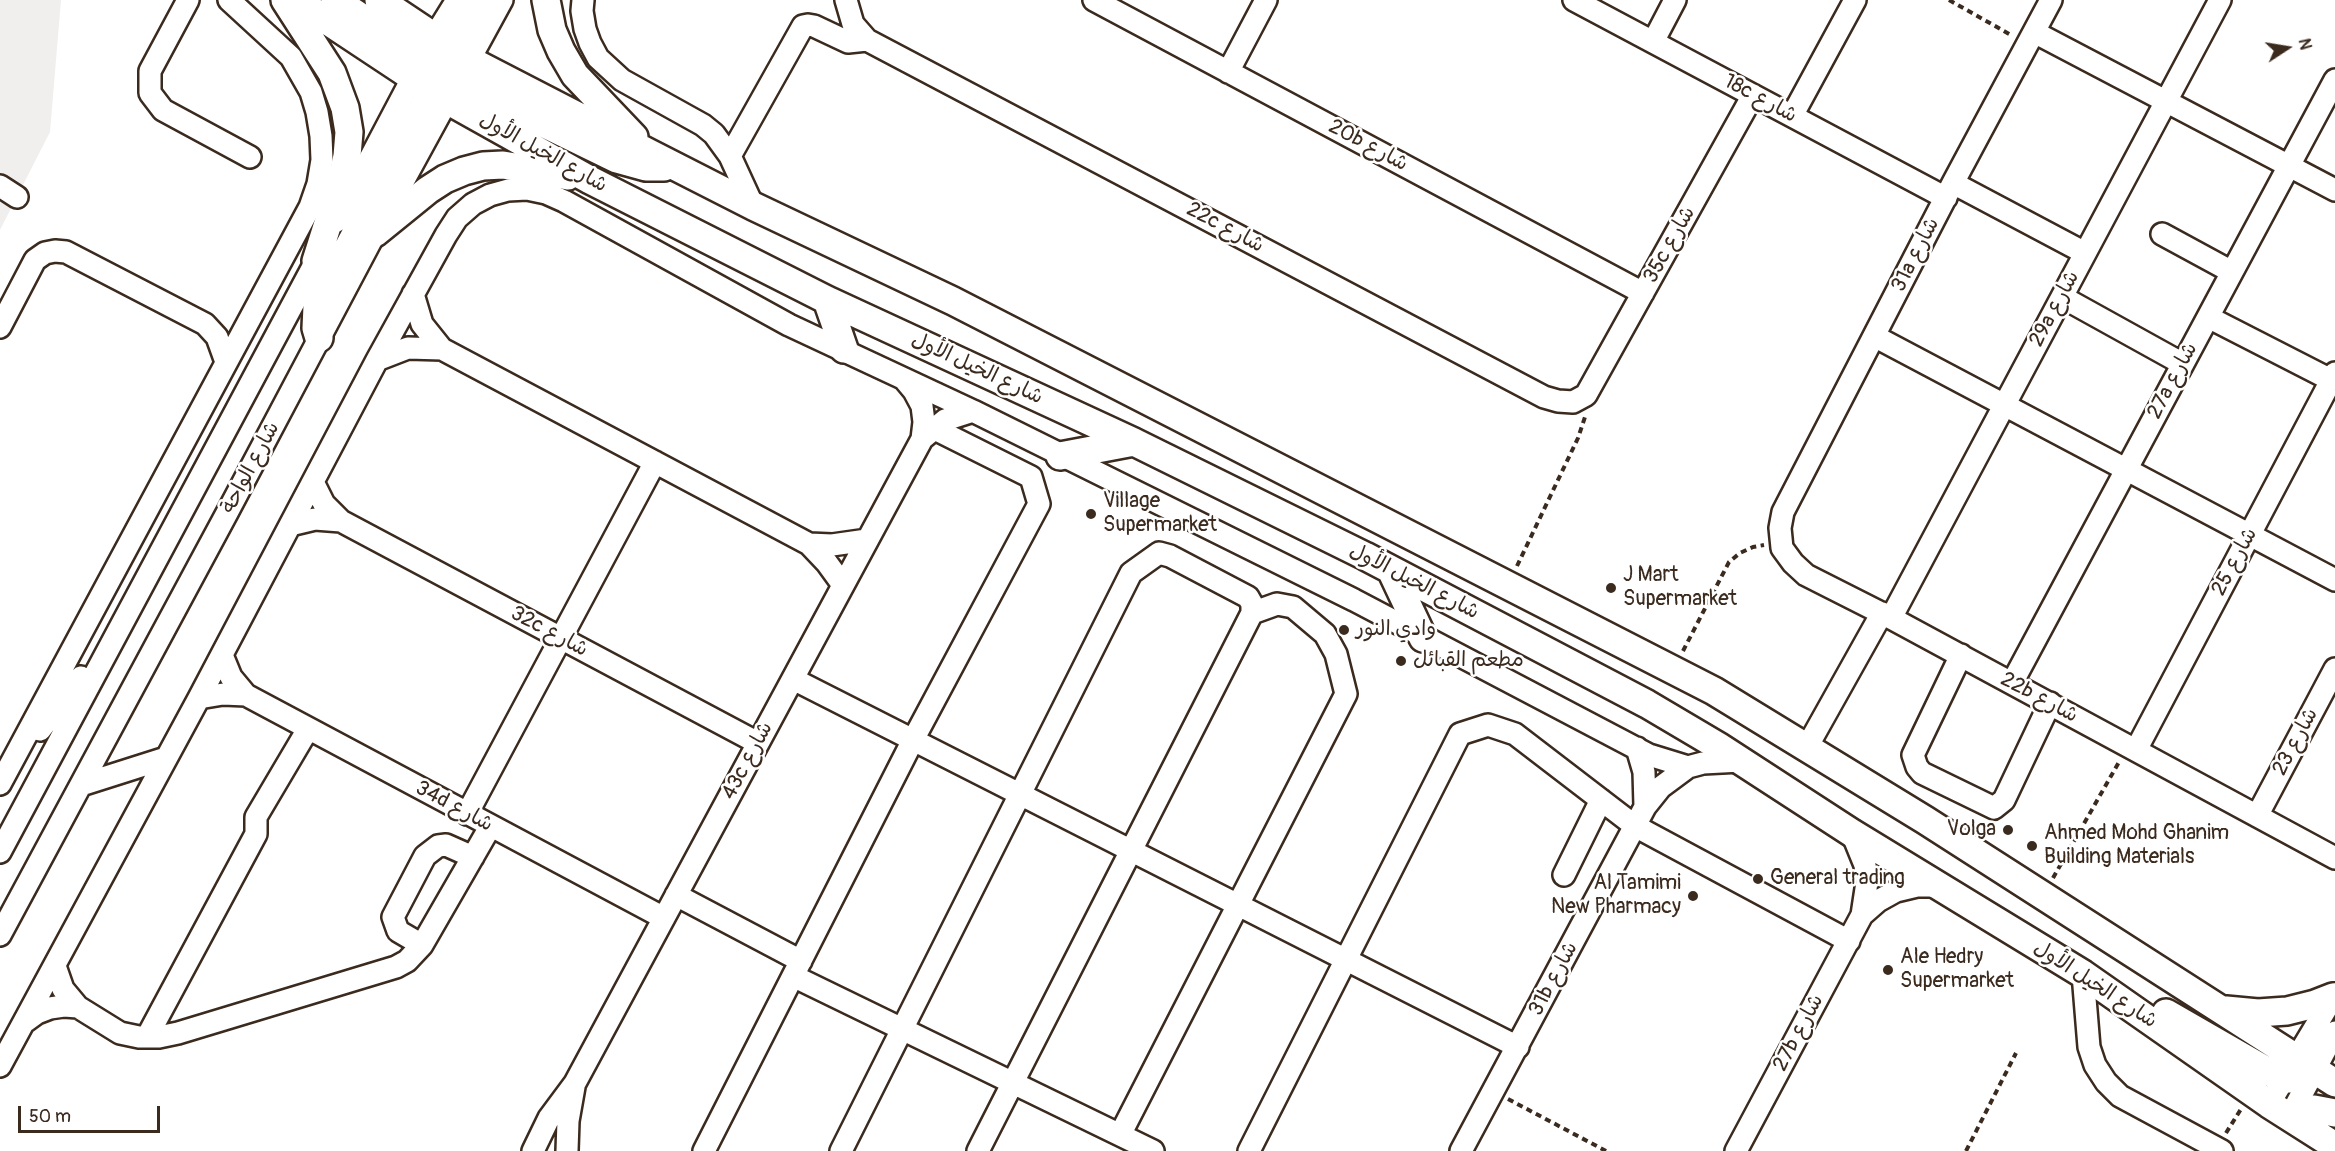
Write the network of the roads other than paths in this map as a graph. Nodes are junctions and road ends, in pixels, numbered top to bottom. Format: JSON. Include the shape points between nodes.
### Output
{"nodes":[{"id":1,"x":188,"y":0,"type":"edge"},
{"id":2,"x":228,"y":0,"type":"edge"},
{"id":3,"x":285,"y":0,"type":"edge"},
{"id":4,"x":296,"y":0,"type":"edge"},
{"id":5,"x":335,"y":0,"type":"edge"},
{"id":6,"x":380,"y":0,"type":"edge"},
{"id":7,"x":457,"y":0,"type":"edge"},
{"id":8,"x":480,"y":0,"type":"edge"},
{"id":9,"x":502,"y":0,"type":"edge"},
{"id":10,"x":546,"y":0,"type":"edge"},
{"id":11,"x":583,"y":0,"type":"edge"},
{"id":12,"x":846,"y":0,"type":"edge"},
{"id":13,"x":1094,"y":0,"type":"edge"},
{"id":14,"x":1266,"y":0,"type":"edge"},
{"id":15,"x":1574,"y":0,"type":"edge"},
{"id":16,"x":1675,"y":0,"type":"edge"},
{"id":17,"x":1855,"y":0,"type":"edge"},
{"id":18,"x":2051,"y":0,"type":"edge"},
{"id":19,"x":2220,"y":0,"type":"edge"},
{"id":20,"x":2030,"y":38,"type":"junction"},
{"id":21,"x":867,"y":40,"type":"junction"},
{"id":22,"x":1653,"y":42,"type":"junction"},
{"id":23,"x":441,"y":70,"type":"junction"},
{"id":24,"x":1228,"y":72,"type":"junction"},
{"id":25,"x":2335,"y":80,"type":"edge"},
{"id":26,"x":1753,"y":95,"type":"junction"},
{"id":27,"x":2166,"y":102,"type":"junction"},
{"id":28,"x":1792,"y":116,"type":"junction"},
{"id":29,"x":650,"y":153,"type":"junction"},
{"id":30,"x":730,"y":156,"type":"junction"},
{"id":31,"x":250,"y":157,"type":"dead end"},
{"id":32,"x":675,"y":166,"type":"junction"},
{"id":33,"x":2289,"y":166,"type":"junction"},
{"id":34,"x":590,"y":180,"type":"junction"},
{"id":35,"x":1949,"y":190,"type":"junction"},
{"id":36,"x":2335,"y":190,"type":"edge"},
{"id":37,"x":753,"y":206,"type":"junction"},
{"id":38,"x":375,"y":233,"type":"junction"},
{"id":39,"x":2162,"y":234,"type":"dead end"},
{"id":40,"x":2085,"y":253,"type":"junction"},
{"id":41,"x":316,"y":261,"type":"junction"},
{"id":42,"x":2232,"y":272,"type":"junction"},
{"id":43,"x":1643,"y":293,"type":"junction"},
{"id":44,"x":413,"y":294,"type":"junction"},
{"id":45,"x":2062,"y":297,"type":"junction"},
{"id":46,"x":827,"y":300,"type":"junction"},
{"id":47,"x":2208,"y":316,"type":"junction"},
{"id":48,"x":247,"y":322,"type":"junction"},
{"id":49,"x":205,"y":324,"type":"junction"},
{"id":50,"x":0,"y":327,"type":"edge"},
{"id":51,"x":1874,"y":336,"type":"junction"},
{"id":52,"x":320,"y":338,"type":"junction"},
{"id":53,"x":442,"y":349,"type":"junction"},
{"id":54,"x":844,"y":349,"type":"junction"},
{"id":55,"x":376,"y":360,"type":"junction"},
{"id":56,"x":226,"y":362,"type":"junction"},
{"id":57,"x":2183,"y":364,"type":"junction"},
{"id":58,"x":2333,"y":377,"type":"edge"},
{"id":59,"x":903,"y":378,"type":"junction"},
{"id":60,"x":1586,"y":396,"type":"joint"},
{"id":61,"x":2004,"y":405,"type":"junction"},
{"id":62,"x":973,"y":411,"type":"junction"},
{"id":63,"x":928,"y":433,"type":"junction"},
{"id":64,"x":1134,"y":442,"type":"junction"},
{"id":65,"x":1060,"y":456,"type":"junction"},
{"id":66,"x":655,"y":462,"type":"junction"},
{"id":67,"x":2126,"y":469,"type":"junction"},
{"id":68,"x":313,"y":482,"type":"junction"},
{"id":69,"x":341,"y":521,"type":"junction"},
{"id":70,"x":290,"y":525,"type":"junction"},
{"id":71,"x":2250,"y":535,"type":"junction"},
{"id":72,"x":867,"y":540,"type":"junction"},
{"id":73,"x":809,"y":544,"type":"junction"},
{"id":74,"x":1782,"y":548,"type":"joint"},
{"id":75,"x":1391,"y":570,"type":"junction"},
{"id":76,"x":2335,"y":580,"type":"edge"},
{"id":77,"x":843,"y":585,"type":"junction"},
{"id":78,"x":1252,"y":614,"type":"junction"},
{"id":79,"x":1886,"y":615,"type":"junction"},
{"id":80,"x":120,"y":626,"type":"junction"},
{"id":81,"x":561,"y":638,"type":"junction"},
{"id":82,"x":1424,"y":638,"type":"junction"},
{"id":83,"x":222,"y":655,"type":"junction"},
{"id":84,"x":1961,"y":655,"type":"junction"},
{"id":85,"x":2335,"y":669,"type":"edge"},
{"id":86,"x":793,"y":679,"type":"junction"},
{"id":87,"x":2012,"y":683,"type":"junction"},
{"id":88,"x":246,"y":695,"type":"junction"},
{"id":89,"x":199,"y":698,"type":"junction"},
{"id":90,"x":2050,"y":704,"type":"junction"},
{"id":91,"x":308,"y":729,"type":"junction"},
{"id":92,"x":913,"y":740,"type":"junction"},
{"id":93,"x":758,"y":743,"type":"junction"},
{"id":94,"x":1807,"y":747,"type":"junction"},
{"id":95,"x":2132,"y":747,"type":"junction"},
{"id":96,"x":1637,"y":748,"type":"junction"},
{"id":97,"x":166,"y":758,"type":"junction"},
{"id":98,"x":1741,"y":761,"type":"junction"},
{"id":99,"x":1688,"y":768,"type":"junction"},
{"id":100,"x":1,"y":782,"type":"edge"},
{"id":101,"x":81,"y":785,"type":"junction"},
{"id":102,"x":1020,"y":794,"type":"junction"},
{"id":103,"x":1601,"y":800,"type":"junction"},
{"id":104,"x":1645,"y":807,"type":"junction"},
{"id":105,"x":467,"y":814,"type":"junction"},
{"id":106,"x":2257,"y":816,"type":"junction"},
{"id":107,"x":1635,"y":826,"type":"junction"},
{"id":108,"x":490,"y":827,"type":"junction"},
{"id":109,"x":1852,"y":833,"type":"junction"},
{"id":110,"x":1131,"y":851,"type":"junction"},
{"id":111,"x":0,"y":852,"type":"edge"},
{"id":112,"x":473,"y":857,"type":"junction"},
{"id":113,"x":2335,"y":858,"type":"edge"},
{"id":114,"x":1564,"y":875,"type":"dead end"},
{"id":115,"x":1938,"y":886,"type":"junction"},
{"id":116,"x":676,"y":895,"type":"junction"},
{"id":117,"x":1238,"y":905,"type":"junction"},
{"id":118,"x":1862,"y":915,"type":"junction"},
{"id":119,"x":664,"y":918,"type":"junction"},
{"id":120,"x":0,"y":935,"type":"edge"},
{"id":121,"x":1849,"y":941,"type":"junction"},
{"id":122,"x":422,"y":945,"type":"junction"},
{"id":123,"x":1346,"y":960,"type":"junction"},
{"id":124,"x":55,"y":966,"type":"junction"},
{"id":125,"x":797,"y":969,"type":"junction"},
{"id":126,"x":2083,"y":974,"type":"junction"},
{"id":127,"x":2334,"y":996,"type":"edge"},
{"id":128,"x":2126,"y":1004,"type":"junction"},
{"id":129,"x":78,"y":1007,"type":"junction"},
{"id":130,"x":2220,"y":1009,"type":"junction"},
{"id":131,"x":25,"y":1022,"type":"junction"},
{"id":132,"x":902,"y":1030,"type":"junction"},
{"id":133,"x":2335,"y":1032,"type":"edge"},
{"id":134,"x":147,"y":1037,"type":"junction"},
{"id":135,"x":1518,"y":1047,"type":"junction"},
{"id":136,"x":0,"y":1066,"type":"edge"},
{"id":137,"x":2308,"y":1073,"type":"edge"},
{"id":138,"x":575,"y":1083,"type":"junction"},
{"id":139,"x":1014,"y":1084,"type":"junction"},
{"id":140,"x":2279,"y":1110,"type":"junction"},
{"id":141,"x":2335,"y":1113,"type":"edge"},
{"id":142,"x":1122,"y":1142,"type":"edge"},
{"id":143,"x":2335,"y":1146,"type":"edge"},
{"id":144,"x":1741,"y":1149,"type":"edge"},
{"id":145,"x":533,"y":1151,"type":"edge"},
{"id":146,"x":567,"y":1151,"type":"edge"},
{"id":147,"x":705,"y":1151,"type":"edge"},
{"id":148,"x":841,"y":1151,"type":"edge"},
{"id":149,"x":978,"y":1151,"type":"edge"},
{"id":150,"x":1153,"y":1151,"type":"edge"},
{"id":151,"x":1249,"y":1151,"type":"edge"},
{"id":152,"x":1461,"y":1151,"type":"edge"},
{"id":153,"x":2222,"y":1151,"type":"edge"}],
"edges":[{"from":1,"to":31,"type":"street","via":[[150,71],[150,93],[163,110]]},
{"from":2,"to":48,"type":"street","via":[[291,57],[311,92],[321,136],[320,168],[310,207]]},
{"from":3,"to":41,"type":"main road","via":[[332,73],[349,132],[342,179]]},
{"from":4,"to":23,"type":"main road","name":"شارع الخيل الأول"},
{"from":5,"to":23,"type":"main road"},
{"from":6,"to":23,"type":"main road","name":"شارع الخيل الأول"},
{"from":7,"to":23,"type":"street","name":"شارع الواحة"},
{"from":8,"to":23,"type":"main road"},
{"from":9,"to":23,"type":"street","name":"شارع الواحة"},
{"from":10,"to":29,"type":"main road","via":[[552,30],[575,75]]},
{"from":11,"to":30,"type":"street","via":[[590,43],[609,70],[703,125]]},
{"from":12,"to":21,"type":"street","via":[[853,24]]},
{"from":13,"to":24,"type":"street","name":"20b شارع"},
{"from":14,"to":24,"type":"street"},
{"from":15,"to":22,"type":"street","name":"18c شارع"},
{"from":16,"to":22,"type":"street"},
{"from":17,"to":28,"type":"street"},
{"from":18,"to":20,"type":"street","name":"31a شارع"},
{"from":19,"to":27,"type":"street","name":"29a شارع"},
{"from":20,"to":27,"type":"street"},
{"from":20,"to":35,"type":"street","name":"31a شارع"},
{"from":21,"to":30,"type":"street","via":[[848,42],[814,26],[803,26]]},
{"from":21,"to":60,"type":"street","name":"22c شارع","via":[[1544,397],[1572,402]]},
{"from":22,"to":26,"type":"street","name":"18c شارع"},
{"from":23,"to":29,"type":"main road","name":"شارع الخيل الأول"},
{"from":23,"to":32,"type":"main road","via":[[617,159],[646,167]]},
{"from":23,"to":34,"type":"main road","name":"شارع الخيل الأول"},
{"from":23,"to":38,"type":"street","name":"شارع الواحة"},
{"from":23,"to":41,"type":"street","name":"شارع الواحة"},
{"from":23,"to":52,"type":"main road","via":[[317,306],[316,328]]},
{"from":24,"to":43,"type":"street","name":"20b شارع"},
{"from":25,"to":33,"type":"street","name":"27a شارع"},
{"from":26,"to":28,"type":"street","name":"18c شارع"},
{"from":26,"to":43,"type":"street","name":"35c شارع"},
{"from":27,"to":33,"type":"street"},
{"from":27,"to":40,"type":"street","name":"29a شارع"},
{"from":28,"to":35,"type":"street","name":"18c شارع"},
{"from":29,"to":32,"type":"main road","name":"شارع الخيل الأول"},
{"from":30,"to":37,"type":"street"},
{"from":32,"to":37,"type":"main road","name":"شارع الخيل الأول"},
{"from":33,"to":36,"type":"street"},
{"from":33,"to":42,"type":"street","name":"27a شارع"},
{"from":34,"to":38,"type":"main road","via":[[523,167],[483,166],[445,179]]},
{"from":34,"to":46,"type":"main road","name":"شارع الخيل الأول"},
{"from":35,"to":40,"type":"street","name":"18c شارع"},
{"from":35,"to":51,"type":"street","name":"31a شارع"},
{"from":37,"to":94,"type":"main road","name":"شارع الخيل الأول","via":[[953,301],[1673,670]]},
{"from":38,"to":52,"type":"street","name":"شارع الواحة"},
{"from":39,"to":42,"type":"street"},
{"from":40,"to":45,"type":"street","name":"29a شارع"},
{"from":41,"to":80,"type":"street","name":"شارع الواحة"},
{"from":42,"to":47,"type":"street","name":"27a شارع"},
{"from":43,"to":60,"type":"street","name":"35c شارع"},
{"from":44,"to":53,"type":"street","via":[[422,324]]},
{"from":44,"to":54,"type":"street","via":[[457,218],[490,195],[527,189],[564,201],[789,325]]},
{"from":44,"to":55,"type":"street"},
{"from":45,"to":57,"type":"street"},
{"from":45,"to":61,"type":"street","name":"29a شارع"},
{"from":46,"to":54,"type":"main road"},
{"from":46,"to":64,"type":"main road","name":"شارع الخيل الأول"},
{"from":47,"to":57,"type":"street","name":"27a شارع"},
{"from":47,"to":58,"type":"street"},
{"from":48,"to":49,"type":"street"},
{"from":48,"to":56,"type":"street"},
{"from":49,"to":50,"type":"street","via":[[75,255],[55,250],[36,260]]},
{"from":49,"to":56,"type":"street","via":[[217,337]]},
{"from":51,"to":61,"type":"street"},
{"from":51,"to":74,"type":"street","name":"31a شارع","via":[[1783,512]]},
{"from":52,"to":101,"type":"street","name":"شارع الواحة"},
{"from":53,"to":55,"type":"street","via":[[408,348]]},
{"from":53,"to":66,"type":"street"},
{"from":54,"to":59,"type":"street"},
{"from":55,"to":68,"type":"street"},
{"from":56,"to":100,"type":"street"},
{"from":57,"to":67,"type":"street","name":"27a شارع"},
{"from":58,"to":71,"type":"street","name":"شارع 25"},
{"from":59,"to":62,"type":"street"},
{"from":59,"to":63,"type":"street","name":"43c شارع","via":[[922,406]]},
{"from":61,"to":67,"type":"street"},
{"from":61,"to":79,"type":"street","name":"29a شارع"},
{"from":62,"to":63,"type":"street","via":[[952,417]]},
{"from":62,"to":65,"type":"street"},
{"from":63,"to":72,"type":"street","name":"43c شارع"},
{"from":63,"to":92,"type":"street","via":[[1031,477],[1039,504]]},
{"from":64,"to":65,"type":"main road"},
{"from":64,"to":75,"type":"main road","name":"شارع الخيل الأول"},
{"from":65,"to":82,"type":"street"},
{"from":66,"to":73,"type":"street"},
{"from":66,"to":81,"type":"street"},
{"from":67,"to":71,"type":"street"},
{"from":67,"to":87,"type":"street","name":"27a شارع"},
{"from":68,"to":69,"type":"street","name":"32c شارع","via":[[324,504]]},
{"from":68,"to":70,"type":"street"},
{"from":69,"to":70,"type":"street","name":"32c شارع","via":[[315,519]]},
{"from":69,"to":81,"type":"street","name":"32c شارع"},
{"from":70,"to":83,"type":"street"},
{"from":71,"to":76,"type":"street"},
{"from":71,"to":95,"type":"street","name":"شارع 25"},
{"from":72,"to":73,"type":"street"},
{"from":72,"to":77,"type":"street","name":"43c شارع"},
{"from":73,"to":77,"type":"street"},
{"from":74,"to":79,"type":"street","name":"22b شارع","via":[[1806,575]]},
{"from":75,"to":82,"type":"main road"},
{"from":75,"to":98,"type":"main road","name":"شارع الخيل الأول","via":[[1647,704]]},
{"from":77,"to":86,"type":"street","name":"43c شارع"},
{"from":78,"to":102,"type":"street","via":[[1248,597],[1170,556],[1159,553],[1131,573]]},
{"from":78,"to":110,"type":"street"},
{"from":78,"to":117,"type":"street","via":[[1277,604],[1293,607],[1325,634],[1336,654],[1346,694]]},
{"from":79,"to":84,"type":"street","name":"22b شارع"},
{"from":79,"to":94,"type":"street","name":"29a شارع"},
{"from":80,"to":100,"type":"street"},
{"from":80,"to":111,"type":"street","name":"شارع الواحة"},
{"from":81,"to":93,"type":"street","name":"32c شارع"},
{"from":81,"to":105,"type":"street"},
{"from":82,"to":96,"type":"street"},
{"from":83,"to":88,"type":"street","name":"34d شارع","via":[[231,677]]},
{"from":83,"to":89,"type":"street"},
{"from":84,"to":87,"type":"street","name":"22b شارع"},
{"from":84,"to":90,"type":"street","via":[[1913,755],[1922,773],[1994,808],[2004,800]]},
{"from":85,"to":106,"type":"street","name":"شارع 23"},
{"from":86,"to":92,"type":"street"},
{"from":86,"to":93,"type":"street","name":"43c شارع"},
{"from":87,"to":90,"type":"street","name":"22b شارع"},
{"from":88,"to":89,"type":"street","name":"34d شارع"},
{"from":88,"to":91,"type":"street","name":"34d شارع"},
{"from":89,"to":97,"type":"street"},
{"from":90,"to":95,"type":"street","name":"22b شارع"},
{"from":91,"to":105,"type":"street","name":"34d شارع"},
{"from":91,"to":134,"type":"street","via":[[256,817],[256,834]]},
{"from":92,"to":102,"type":"street"},
{"from":92,"to":125,"type":"street"},
{"from":93,"to":116,"type":"street","name":"43c شارع"},
{"from":94,"to":130,"type":"main road","name":"شارع الخيل الأول"},
{"from":95,"to":106,"type":"street","name":"22b شارع"},
{"from":96,"to":99,"type":"street"},
{"from":96,"to":104,"type":"street","name":"31b شارع","via":[[1644,772]]},
{"from":97,"to":101,"type":"street"},
{"from":97,"to":124,"type":"street"},
{"from":98,"to":99,"type":"street","name":"31b شارع"},
{"from":98,"to":109,"type":"main road","name":"شارع الخيل الأول"},
{"from":99,"to":104,"type":"street","name":"31b شارع","via":[[1661,787]]},
{"from":101,"to":120,"type":"street","name":"شارع الواحة"},
{"from":102,"to":110,"type":"street"},
{"from":102,"to":132,"type":"street"},
{"from":103,"to":107,"type":"street"},
{"from":103,"to":114,"type":"street"},
{"from":103,"to":123,"type":"street","via":[[1515,734],[1488,725],[1460,734]]},
{"from":104,"to":107,"type":"street","name":"31b شارع"},
{"from":105,"to":108,"type":"street","name":"34d شارع"},
{"from":106,"to":113,"type":"street","name":"22b شارع"},
{"from":107,"to":121,"type":"street"},
{"from":107,"to":135,"type":"street","name":"31b شارع"},
{"from":108,"to":112,"type":"street"},
{"from":108,"to":119,"type":"street","name":"34d شارع"},
{"from":109,"to":115,"type":"main road","name":"شارع الخيل الأول"},
{"from":109,"to":118,"type":"street","name":"27b شارع","via":[[1865,865],[1867,882]]},
{"from":110,"to":117,"type":"street"},
{"from":110,"to":139,"type":"street"},
{"from":112,"to":122,"type":"street"},
{"from":112,"to":122,"type":"street","via":[[446,845],[425,856],[393,917],[398,931]]},
{"from":115,"to":118,"type":"street","name":"27b شارع","via":[[1896,891]]},
{"from":115,"to":126,"type":"main road","name":"شارع الخيل الأول"},
{"from":116,"to":119,"type":"street","name":"43c شارع"},
{"from":116,"to":125,"type":"street"},
{"from":117,"to":123,"type":"street"},
{"from":117,"to":142,"type":"street"},
{"from":118,"to":121,"type":"street","name":"27b شارع"},
{"from":119,"to":138,"type":"street","name":"43c شارع"},
{"from":121,"to":144,"type":"street","name":"27b شارع"},
{"from":122,"to":134,"type":"street","via":[[396,967],[178,1033]]},
{"from":123,"to":135,"type":"street"},
{"from":123,"to":151,"type":"street"},
{"from":124,"to":129,"type":"street","via":[[63,989]]},
{"from":124,"to":131,"type":"street"},
{"from":125,"to":132,"type":"street"},
{"from":125,"to":147,"type":"street"},
{"from":126,"to":128,"type":"main road","name":"شارع الخيل الأول"},
{"from":126,"to":153,"type":"street","via":[[2089,1047],[2106,1082],[2120,1096]]},
{"from":127,"to":130,"type":"main road","via":[[2288,1011]]},
{"from":127,"to":137,"type":"street"},
{"from":128,"to":137,"type":"main road","via":[[2140,1001],[2154,1005],[2265,1070]]},
{"from":128,"to":140,"type":"main road","name":"شارع الخيل الأول"},
{"from":129,"to":131,"type":"street","via":[[50,1008]]},
{"from":129,"to":134,"type":"street","via":[[120,1033]]},
{"from":130,"to":137,"type":"main road","name":"شارع الخيل الأول"},
{"from":131,"to":136,"type":"street"},
{"from":132,"to":139,"type":"street"},
{"from":132,"to":148,"type":"street"},
{"from":133,"to":137,"type":"street"},
{"from":135,"to":152,"type":"street","name":"31b شارع"},
{"from":137,"to":140,"type":"street"},
{"from":137,"to":140,"type":"street"},
{"from":138,"to":145,"type":"street","name":"43c شارع","via":[[549,1118]]},
{"from":138,"to":146,"type":"street","name":"43c شارع"},
{"from":139,"to":142,"type":"street"},
{"from":139,"to":149,"type":"street"},
{"from":140,"to":141,"type":"main road"},
{"from":140,"to":143,"type":"main road","name":"شارع الخيل الأول"},
{"from":142,"to":150,"type":"street"}]}
